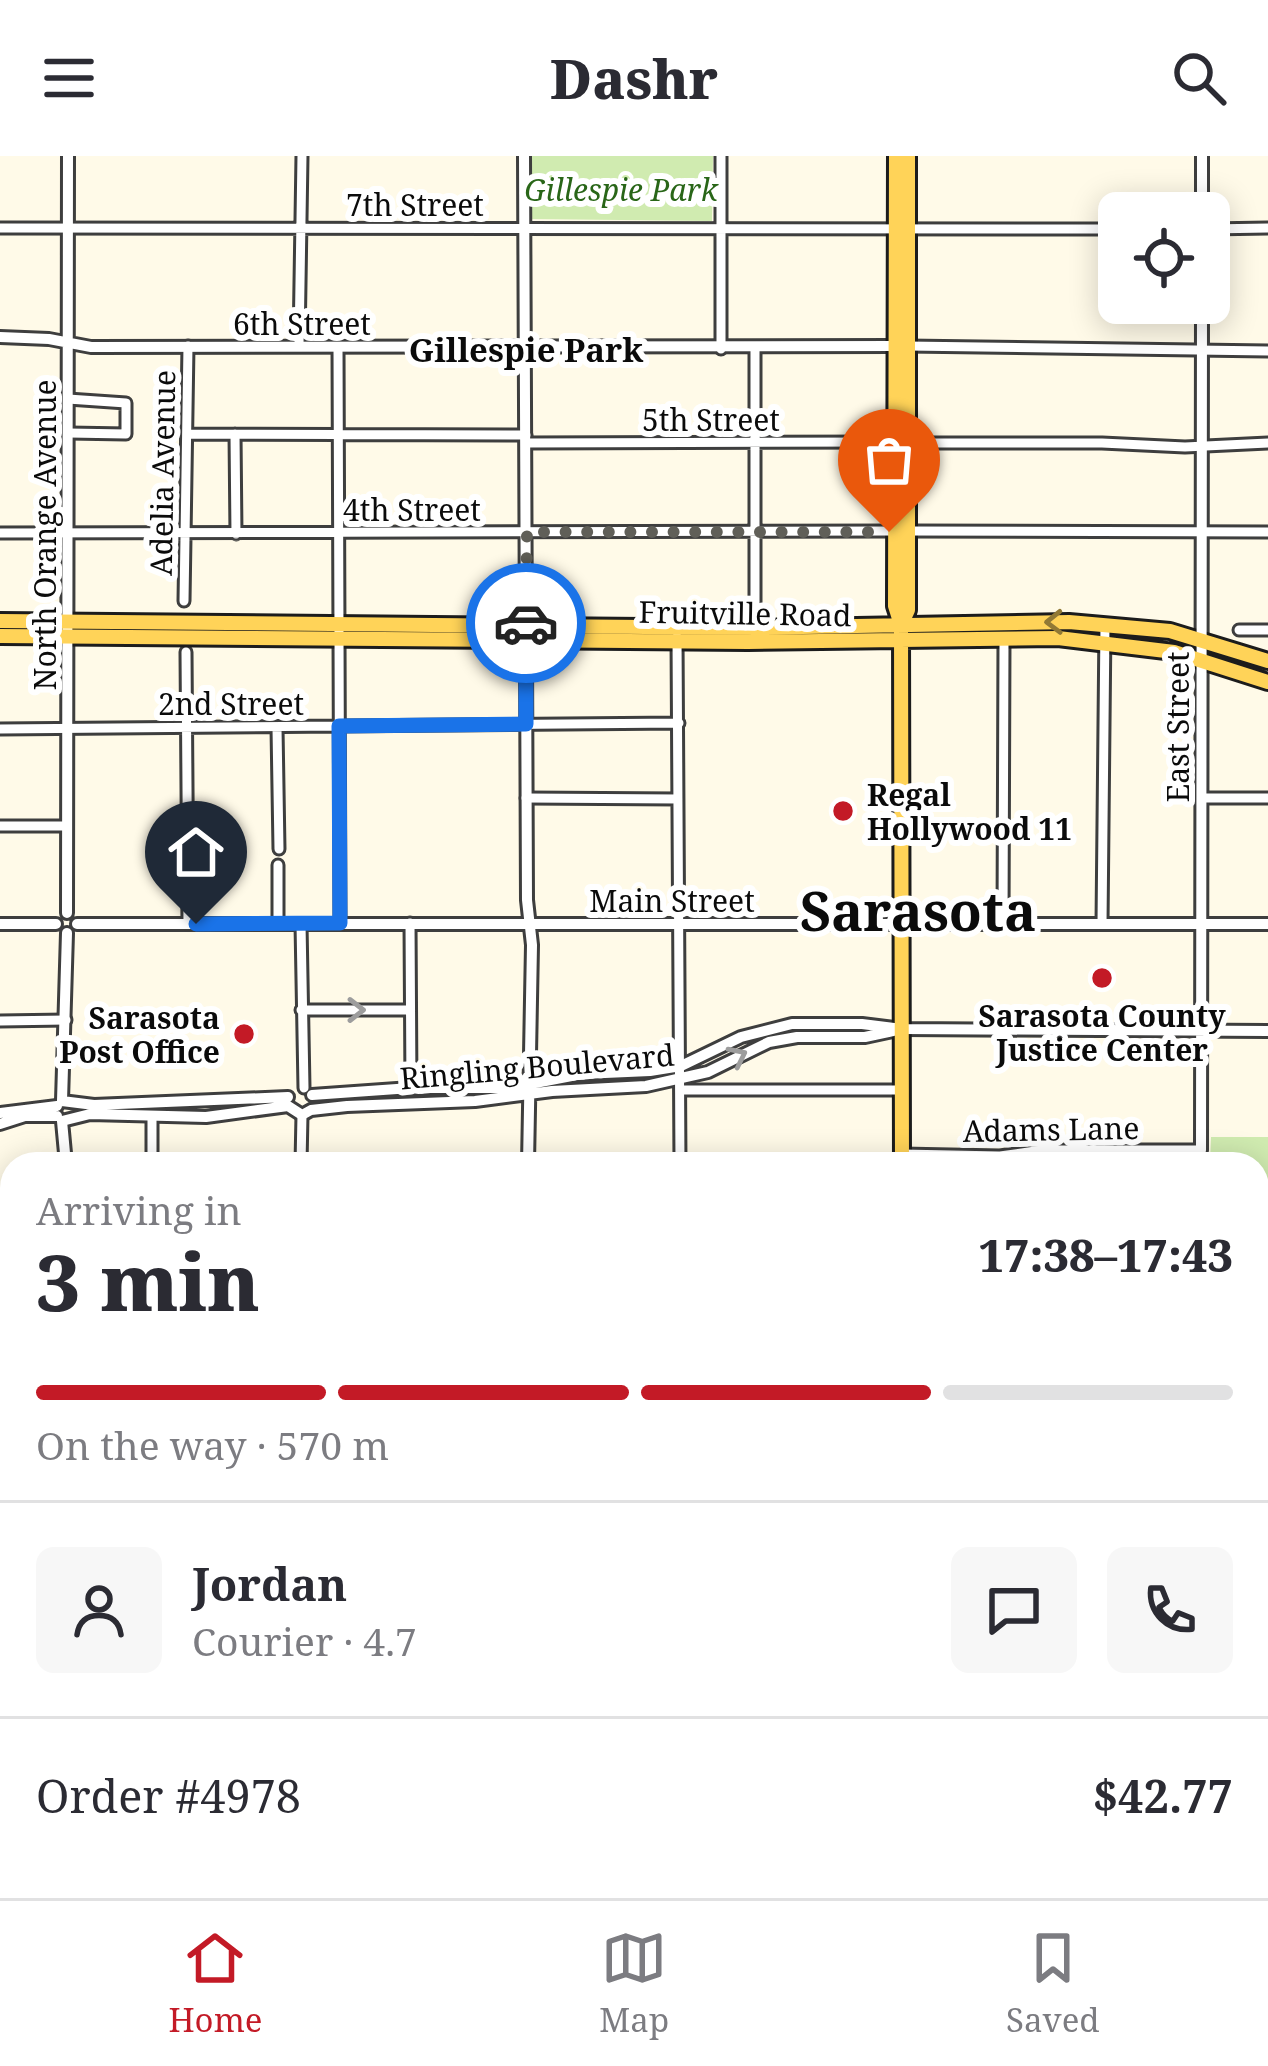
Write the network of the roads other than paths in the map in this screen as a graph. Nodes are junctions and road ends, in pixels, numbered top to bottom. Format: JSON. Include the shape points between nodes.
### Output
{"nodes":[{"id":1,"x":68,"y":156,"type":"edge"},
{"id":2,"x":302,"y":156,"type":"edge"},
{"id":3,"x":524,"y":156,"type":"edge"},
{"id":4,"x":721,"y":156,"type":"edge"},
{"id":5,"x":896,"y":156,"type":"edge"},
{"id":6,"x":908,"y":156,"type":"edge"},
{"id":7,"x":1202,"y":156,"type":"edge"},
{"id":8,"x":1202,"y":192,"type":"edge"},
{"id":9,"x":68,"y":227,"type":"junction"},
{"id":10,"x":0,"y":228,"type":"edge"},
{"id":11,"x":302,"y":228,"type":"junction"},
{"id":12,"x":525,"y":228,"type":"junction"},
{"id":13,"x":721,"y":228,"type":"junction"},
{"id":14,"x":902,"y":228,"type":"junction"},
{"id":15,"x":1268,"y":228,"type":"edge"},
{"id":16,"x":1098,"y":229,"type":"edge"},
{"id":17,"x":1230,"y":229,"type":"edge"},
{"id":18,"x":1202,"y":324,"type":"edge"},
{"id":19,"x":0,"y":337,"type":"edge"},
{"id":20,"x":68,"y":343,"type":"junction"},
{"id":21,"x":188,"y":346,"type":"junction"},
{"id":22,"x":299,"y":346,"type":"junction"},
{"id":23,"x":338,"y":346,"type":"junction"},
{"id":24,"x":901,"y":346,"type":"junction"},
{"id":25,"x":525,"y":349,"type":"junction"},
{"id":26,"x":722,"y":349,"type":"junction"},
{"id":27,"x":755,"y":349,"type":"junction"},
{"id":28,"x":1202,"y":350,"type":"junction"},
{"id":29,"x":1268,"y":351,"type":"edge"},
{"id":30,"x":68,"y":399,"type":"junction"},
{"id":31,"x":69,"y":433,"type":"junction"},
{"id":32,"x":189,"y":434,"type":"junction"},
{"id":33,"x":236,"y":434,"type":"junction"},
{"id":34,"x":339,"y":434,"type":"junction"},
{"id":35,"x":527,"y":439,"type":"junction"},
{"id":36,"x":755,"y":443,"type":"junction"},
{"id":37,"x":901,"y":443,"type":"junction"},
{"id":38,"x":1268,"y":443,"type":"edge"},
{"id":39,"x":1202,"y":445,"type":"junction"},
{"id":40,"x":339,"y":532,"type":"junction"},
{"id":41,"x":527,"y":532,"type":"junction"},
{"id":42,"x":755,"y":532,"type":"junction"},
{"id":43,"x":902,"y":532,"type":"junction"},
{"id":44,"x":1202,"y":532,"type":"junction"},
{"id":45,"x":1268,"y":532,"type":"edge"},
{"id":46,"x":0,"y":533,"type":"edge"},
{"id":47,"x":69,"y":533,"type":"junction"},
{"id":48,"x":184,"y":533,"type":"junction"},
{"id":49,"x":236,"y":534,"type":"junction"},
{"id":50,"x":184,"y":601,"type":"dead end"},
{"id":51,"x":0,"y":621,"type":"edge"},
{"id":52,"x":1105,"y":623,"type":"junction"},
{"id":53,"x":69,"y":628,"type":"junction"},
{"id":54,"x":755,"y":628,"type":"junction"},
{"id":55,"x":339,"y":629,"type":"junction"},
{"id":56,"x":1268,"y":630,"type":"edge"},
{"id":57,"x":526,"y":631,"type":"junction"},
{"id":58,"x":1239,"y":631,"type":"dead end"},
{"id":59,"x":676,"y":633,"type":"junction"},
{"id":60,"x":901,"y":633,"type":"junction"},
{"id":61,"x":0,"y":636,"type":"edge"},
{"id":62,"x":1004,"y":639,"type":"junction"},
{"id":63,"x":1201,"y":639,"type":"junction"},
{"id":64,"x":1103,"y":641,"type":"junction"},
{"id":65,"x":187,"y":652,"type":"dead end"},
{"id":66,"x":1201,"y":659,"type":"junction"},
{"id":67,"x":1268,"y":661,"type":"edge"},
{"id":68,"x":1268,"y":682,"type":"edge"},
{"id":69,"x":679,"y":723,"type":"junction"},
{"id":70,"x":526,"y":724,"type":"junction"},
{"id":71,"x":339,"y":726,"type":"junction"},
{"id":72,"x":0,"y":728,"type":"edge"},
{"id":73,"x":68,"y":728,"type":"junction"},
{"id":74,"x":188,"y":728,"type":"junction"},
{"id":75,"x":277,"y":728,"type":"junction"},
{"id":76,"x":526,"y":798,"type":"junction"},
{"id":77,"x":1268,"y":798,"type":"edge"},
{"id":78,"x":678,"y":799,"type":"junction"},
{"id":79,"x":1202,"y":799,"type":"junction"},
{"id":80,"x":0,"y":826,"type":"edge"},
{"id":81,"x":66,"y":826,"type":"junction"},
{"id":82,"x":279,"y":849,"type":"dead end"},
{"id":83,"x":278,"y":866,"type":"dead end"},
{"id":84,"x":67,"y":913,"type":"junction"},
{"id":85,"x":278,"y":923,"type":"junction"},
{"id":86,"x":340,"y":923,"type":"junction"},
{"id":87,"x":410,"y":923,"type":"junction"},
{"id":88,"x":679,"y":923,"type":"junction"},
{"id":89,"x":902,"y":923,"type":"junction"},
{"id":90,"x":0,"y":924,"type":"edge"},
{"id":91,"x":56,"y":924,"type":"junction"},
{"id":92,"x":188,"y":924,"type":"junction"},
{"id":93,"x":302,"y":924,"type":"junction"},
{"id":94,"x":530,"y":924,"type":"junction"},
{"id":95,"x":1102,"y":924,"type":"junction"},
{"id":96,"x":1268,"y":924,"type":"edge"},
{"id":97,"x":1003,"y":925,"type":"junction"},
{"id":98,"x":1202,"y":925,"type":"junction"},
{"id":99,"x":72,"y":928,"type":"junction"},
{"id":100,"x":302,"y":1010,"type":"junction"},
{"id":101,"x":410,"y":1010,"type":"junction"},
{"id":102,"x":66,"y":1020,"type":"junction"},
{"id":103,"x":0,"y":1022,"type":"edge"},
{"id":104,"x":902,"y":1029,"type":"junction"},
{"id":105,"x":1202,"y":1030,"type":"junction"},
{"id":106,"x":1268,"y":1030,"type":"edge"},
{"id":107,"x":681,"y":1078,"type":"junction"},
{"id":108,"x":411,"y":1088,"type":"junction"},
{"id":109,"x":530,"y":1089,"type":"junction"},
{"id":110,"x":902,"y":1090,"type":"junction"},
{"id":111,"x":308,"y":1092,"type":"junction"},
{"id":112,"x":288,"y":1101,"type":"junction"},
{"id":113,"x":67,"y":1110,"type":"junction"},
{"id":114,"x":307,"y":1112,"type":"junction"},
{"id":115,"x":0,"y":1113,"type":"edge"},
{"id":116,"x":152,"y":1116,"type":"junction"},
{"id":117,"x":0,"y":1124,"type":"edge"},
{"id":118,"x":1201,"y":1150,"type":"joint"},
{"id":119,"x":66,"y":1152,"type":"edge"},
{"id":120,"x":152,"y":1152,"type":"edge"},
{"id":121,"x":302,"y":1152,"type":"edge"},
{"id":122,"x":530,"y":1152,"type":"edge"},
{"id":123,"x":680,"y":1152,"type":"edge"},
{"id":124,"x":902,"y":1152,"type":"edge"},
{"id":125,"x":1035,"y":1152,"type":"edge"}],
"edges":[{"from":1,"to":9,"type":"street","name":"North Orange Avenue"},
{"from":2,"to":11,"type":"street"},
{"from":3,"to":12,"type":"street"},
{"from":4,"to":13,"type":"street"},
{"from":5,"to":14,"type":"main road"},
{"from":6,"to":14,"type":"main road"},
{"from":7,"to":8,"type":"street"},
{"from":9,"to":10,"type":"street","name":"7th Street"},
{"from":9,"to":11,"type":"street","name":"7th Street"},
{"from":9,"to":20,"type":"street","name":"North Orange Avenue"},
{"from":11,"to":12,"type":"street","name":"7th Street"},
{"from":11,"to":22,"type":"street"},
{"from":12,"to":13,"type":"street","name":"7th Street"},
{"from":12,"to":25,"type":"street"},
{"from":13,"to":14,"type":"street","name":"7th Street"},
{"from":13,"to":26,"type":"street"},
{"from":14,"to":16,"type":"street","name":"7th Street"},
{"from":14,"to":24,"type":"main road"},
{"from":15,"to":17,"type":"street"},
{"from":18,"to":28,"type":"street","name":"East Street"},
{"from":19,"to":20,"type":"street","name":"6th Street"},
{"from":20,"to":21,"type":"street","name":"6th Street"},
{"from":20,"to":30,"type":"street","name":"North Orange Avenue"},
{"from":21,"to":22,"type":"street","name":"6th Street"},
{"from":21,"to":32,"type":"street","name":"Adelia Avenue"},
{"from":22,"to":23,"type":"street","name":"6th Street"},
{"from":23,"to":25,"type":"street","name":"6th Street"},
{"from":23,"to":34,"type":"street"},
{"from":24,"to":27,"type":"street","name":"6th Street"},
{"from":24,"to":28,"type":"street","name":"6th Street"},
{"from":24,"to":37,"type":"main road"},
{"from":24,"to":37,"type":"main road"},
{"from":25,"to":26,"type":"street","name":"6th Street"},
{"from":25,"to":35,"type":"street"},
{"from":26,"to":27,"type":"street","name":"6th Street"},
{"from":27,"to":36,"type":"street"},
{"from":28,"to":29,"type":"street","name":"6th Street"},
{"from":28,"to":39,"type":"street","name":"East Street"},
{"from":30,"to":31,"type":"street","name":"North Orange Avenue"},
{"from":30,"to":31,"type":"street","via":[[126,403],[125,434]]},
{"from":31,"to":47,"type":"street","name":"North Orange Avenue"},
{"from":32,"to":33,"type":"street","name":"5th Street"},
{"from":32,"to":48,"type":"street","name":"Adelia Avenue"},
{"from":33,"to":34,"type":"street","name":"5th Street"},
{"from":33,"to":49,"type":"street"},
{"from":34,"to":35,"type":"street","name":"5th Street"},
{"from":34,"to":40,"type":"street"},
{"from":35,"to":36,"type":"street","name":"5th Street"},
{"from":35,"to":41,"type":"street"},
{"from":36,"to":37,"type":"street","name":"5th Street"},
{"from":36,"to":42,"type":"street"},
{"from":37,"to":39,"type":"street","name":"5th Street"},
{"from":37,"to":43,"type":"main road"},
{"from":38,"to":39,"type":"street","name":"5th Street"},
{"from":39,"to":44,"type":"street","name":"East Street"},
{"from":40,"to":41,"type":"street","name":"4th Street"},
{"from":40,"to":49,"type":"street","name":"4th Street"},
{"from":40,"to":55,"type":"street"},
{"from":41,"to":42,"type":"street","name":"4th Street"},
{"from":41,"to":57,"type":"street"},
{"from":42,"to":43,"type":"street","name":"4th Street"},
{"from":42,"to":54,"type":"street"},
{"from":43,"to":44,"type":"street","name":"4th Street"},
{"from":43,"to":60,"type":"main road","via":[[895,606]]},
{"from":44,"to":45,"type":"street","name":"4th Street"},
{"from":44,"to":63,"type":"street","name":"East Street"},
{"from":46,"to":47,"type":"street","name":"4th Street"},
{"from":47,"to":48,"type":"street","name":"4th Street"},
{"from":47,"to":53,"type":"street","name":"North Orange Avenue"},
{"from":48,"to":49,"type":"street","name":"4th Street"},
{"from":48,"to":50,"type":"street","name":"Adelia Avenue"},
{"from":51,"to":53,"type":"main road","name":"Fruitville Road"},
{"from":52,"to":60,"type":"main road","name":"Fruitville Road","one_way":true},
{"from":52,"to":63,"type":"main road","name":"Fruitville Road"},
{"from":52,"to":64,"type":"street"},
{"from":53,"to":55,"type":"main road","name":"Fruitville Road"},
{"from":53,"to":61,"type":"main road","name":"Fruitville Road"},
{"from":53,"to":73,"type":"street","name":"North Orange Avenue"},
{"from":54,"to":59,"type":"main road","name":"Fruitville Road"},
{"from":54,"to":60,"type":"main road","name":"Fruitville Road"},
{"from":55,"to":57,"type":"main road","name":"Fruitville Road"},
{"from":55,"to":71,"type":"street"},
{"from":56,"to":58,"type":"street"},
{"from":57,"to":59,"type":"main road","name":"Fruitville Road"},
{"from":57,"to":70,"type":"street"},
{"from":59,"to":60,"type":"main road","name":"Fruitville Road"},
{"from":59,"to":69,"type":"street"},
{"from":60,"to":62,"type":"main road","name":"Fruitville Road"},
{"from":60,"to":89,"type":"main road"},
{"from":62,"to":64,"type":"main road","name":"Fruitville Road"},
{"from":62,"to":97,"type":"street"},
{"from":63,"to":66,"type":"street","name":"East Street"},
{"from":63,"to":67,"type":"main road","name":"Fruitville Road"},
{"from":64,"to":66,"type":"main road","name":"Fruitville Road"},
{"from":64,"to":95,"type":"street"},
{"from":65,"to":74,"type":"street"},
{"from":66,"to":68,"type":"main road","name":"Fruitville Road"},
{"from":66,"to":79,"type":"street","name":"East Street"},
{"from":69,"to":70,"type":"street","name":"2nd Street"},
{"from":69,"to":78,"type":"street"},
{"from":70,"to":71,"type":"street","name":"2nd Street"},
{"from":70,"to":76,"type":"street"},
{"from":71,"to":75,"type":"street","name":"2nd Street"},
{"from":71,"to":86,"type":"street"},
{"from":72,"to":73,"type":"street","name":"2nd Street"},
{"from":73,"to":74,"type":"street","name":"2nd Street"},
{"from":73,"to":81,"type":"street","name":"North Orange Avenue"},
{"from":74,"to":75,"type":"street","name":"2nd Street"},
{"from":74,"to":92,"type":"street"},
{"from":75,"to":82,"type":"street"},
{"from":76,"to":78,"type":"street"},
{"from":76,"to":94,"type":"street"},
{"from":77,"to":79,"type":"street"},
{"from":78,"to":88,"type":"street"},
{"from":79,"to":98,"type":"street","name":"East Street"},
{"from":80,"to":81,"type":"street"},
{"from":81,"to":84,"type":"street","name":"North Orange Avenue"},
{"from":83,"to":85,"type":"street"},
{"from":84,"to":91,"type":"street"},
{"from":84,"to":99,"type":"street"},
{"from":85,"to":92,"type":"street","name":"Main Street"},
{"from":85,"to":93,"type":"street","name":"Main Street"},
{"from":86,"to":87,"type":"street","name":"Main Street"},
{"from":86,"to":93,"type":"street","name":"Main Street"},
{"from":87,"to":94,"type":"street","name":"Main Street"},
{"from":87,"to":101,"type":"street"},
{"from":88,"to":89,"type":"street","name":"Main Street"},
{"from":88,"to":94,"type":"street","name":"Main Street"},
{"from":88,"to":107,"type":"street"},
{"from":89,"to":97,"type":"street","name":"Main Street"},
{"from":89,"to":104,"type":"main road"},
{"from":90,"to":91,"type":"street"},
{"from":91,"to":99,"type":"street"},
{"from":92,"to":99,"type":"street","name":"Main Street"},
{"from":93,"to":100,"type":"street"},
{"from":94,"to":109,"type":"street"},
{"from":95,"to":97,"type":"street","name":"Main Street"},
{"from":95,"to":98,"type":"street","name":"Main Street"},
{"from":96,"to":98,"type":"street","name":"Main Street"},
{"from":98,"to":105,"type":"street","name":"East Street"},
{"from":99,"to":102,"type":"street"},
{"from":100,"to":101,"type":"street","one_way":true},
{"from":100,"to":111,"type":"street"},
{"from":101,"to":108,"type":"street"},
{"from":102,"to":103,"type":"street"},
{"from":102,"to":113,"type":"street"},
{"from":104,"to":105,"type":"street","name":"Ringling Boulevard"},
{"from":104,"to":107,"type":"street","name":"Ringling Boulevard","via":[[770,1042]]},
{"from":104,"to":110,"type":"main road"},
{"from":105,"to":106,"type":"street","name":"Ringling Boulevard"},
{"from":105,"to":118,"type":"street","name":"East Street"},
{"from":107,"to":109,"type":"street","name":"Ringling Boulevard"},
{"from":107,"to":110,"type":"street"},
{"from":107,"to":123,"type":"street"},
{"from":108,"to":109,"type":"street","name":"Ringling Boulevard"},
{"from":108,"to":111,"type":"street","name":"Ringling Boulevard"},
{"from":109,"to":114,"type":"street","name":"Ringling Boulevard","via":[[475,1101]]},
{"from":109,"to":122,"type":"street"},
{"from":110,"to":124,"type":"main road"},
{"from":111,"to":112,"type":"street","via":[[293,1090]]},
{"from":111,"to":114,"type":"street"},
{"from":112,"to":113,"type":"street"},
{"from":112,"to":114,"type":"street"},
{"from":112,"to":116,"type":"street","via":[[206,1117]]},
{"from":113,"to":115,"type":"street"},
{"from":113,"to":116,"type":"street"},
{"from":113,"to":117,"type":"street"},
{"from":113,"to":119,"type":"street"},
{"from":114,"to":121,"type":"street"},
{"from":116,"to":120,"type":"street"},
{"from":118,"to":125,"type":"street","name":"Adams Lane"}]}
